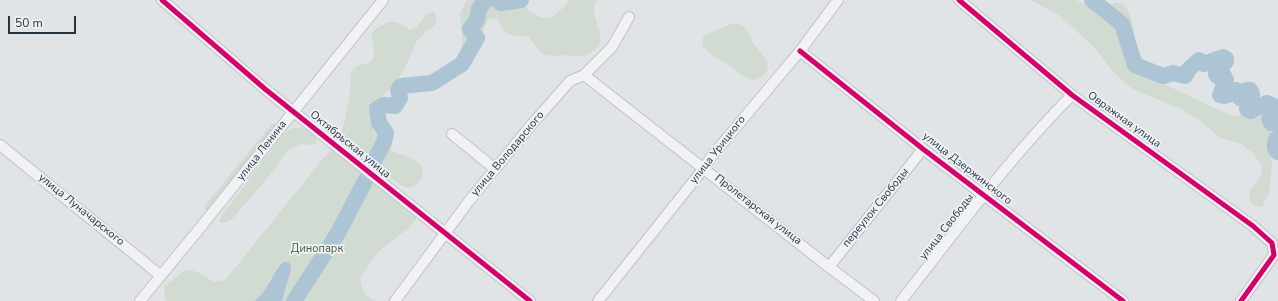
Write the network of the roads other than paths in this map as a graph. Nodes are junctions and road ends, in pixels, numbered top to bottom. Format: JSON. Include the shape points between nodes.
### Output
{"nodes":[{"id":1,"x":162,"y":0,"type":"edge"},
{"id":2,"x":383,"y":0,"type":"edge"},
{"id":3,"x":838,"y":0,"type":"edge"},
{"id":4,"x":959,"y":0,"type":"edge"},
{"id":5,"x":629,"y":17,"type":"dead end"},
{"id":6,"x":800,"y":50,"type":"junction"},
{"id":7,"x":584,"y":75,"type":"junction"},
{"id":8,"x":1072,"y":95,"type":"junction"},
{"id":9,"x":293,"y":112,"type":"junction"},
{"id":10,"x":452,"y":134,"type":"dead end"},
{"id":11,"x":1,"y":149,"type":"edge"},
{"id":12,"x":923,"y":149,"type":"junction"},
{"id":13,"x":704,"y":168,"type":"junction"},
{"id":14,"x":495,"y":169,"type":"junction"},
{"id":15,"x":984,"y":196,"type":"junction"},
{"id":16,"x":445,"y":233,"type":"junction"},
{"id":17,"x":829,"y":267,"type":"junction"},
{"id":18,"x":161,"y":276,"type":"junction"},
{"id":19,"x":140,"y":301,"type":"edge"},
{"id":20,"x":395,"y":301,"type":"edge"},
{"id":21,"x":530,"y":301,"type":"edge"},
{"id":22,"x":598,"y":301,"type":"edge"},
{"id":23,"x":874,"y":301,"type":"edge"},
{"id":24,"x":901,"y":301,"type":"edge"},
{"id":25,"x":1123,"y":301,"type":"edge"},
{"id":26,"x":1241,"y":301,"type":"edge"}],
"edges":[{"from":1,"to":9,"type":"street","name":"Октябрьская улица"},
{"from":2,"to":9,"type":"street","name":"улица Ленина"},
{"from":3,"to":6,"type":"street","name":"улица Урицкого"},
{"from":4,"to":8,"type":"street","name":"Овражная улица"},
{"from":5,"to":7,"type":"street","name":"улица Володарского","via":[[612,47]]},
{"from":6,"to":12,"type":"street","name":"улица Дзержинского"},
{"from":6,"to":13,"type":"street","name":"улица Урицкого"},
{"from":7,"to":13,"type":"street","name":"Пролетарская улица"},
{"from":7,"to":14,"type":"street","name":"улица Володарского","via":[[570,81]]},
{"from":8,"to":15,"type":"street","name":"улица Свободы","via":[[1044,123]]},
{"from":8,"to":26,"type":"street","name":"Овражная улица","via":[[1253,226],[1272,243],[1274,255]]},
{"from":9,"to":16,"type":"street","name":"Октябрьская улица"},
{"from":9,"to":18,"type":"street","name":"улица Ленина"},
{"from":10,"to":14,"type":"street"},
{"from":11,"to":18,"type":"street","name":"улица Луначарского"},
{"from":12,"to":15,"type":"street","name":"улица Дзержинского"},
{"from":12,"to":17,"type":"street","name":"переулок Свободы"},
{"from":13,"to":17,"type":"street","name":"Пролетарская улица"},
{"from":13,"to":22,"type":"street","name":"улица Урицкого"},
{"from":14,"to":16,"type":"street","name":"улица Володарского"},
{"from":15,"to":24,"type":"street","name":"улица Свободы"},
{"from":15,"to":25,"type":"street","name":"улица Дзержинского"},
{"from":16,"to":20,"type":"street","name":"улица Володарского"},
{"from":16,"to":21,"type":"street","name":"Октябрьская улица"},
{"from":17,"to":23,"type":"street","name":"Пролетарская улица"},
{"from":18,"to":19,"type":"street","name":"улица Ленина"}]}
